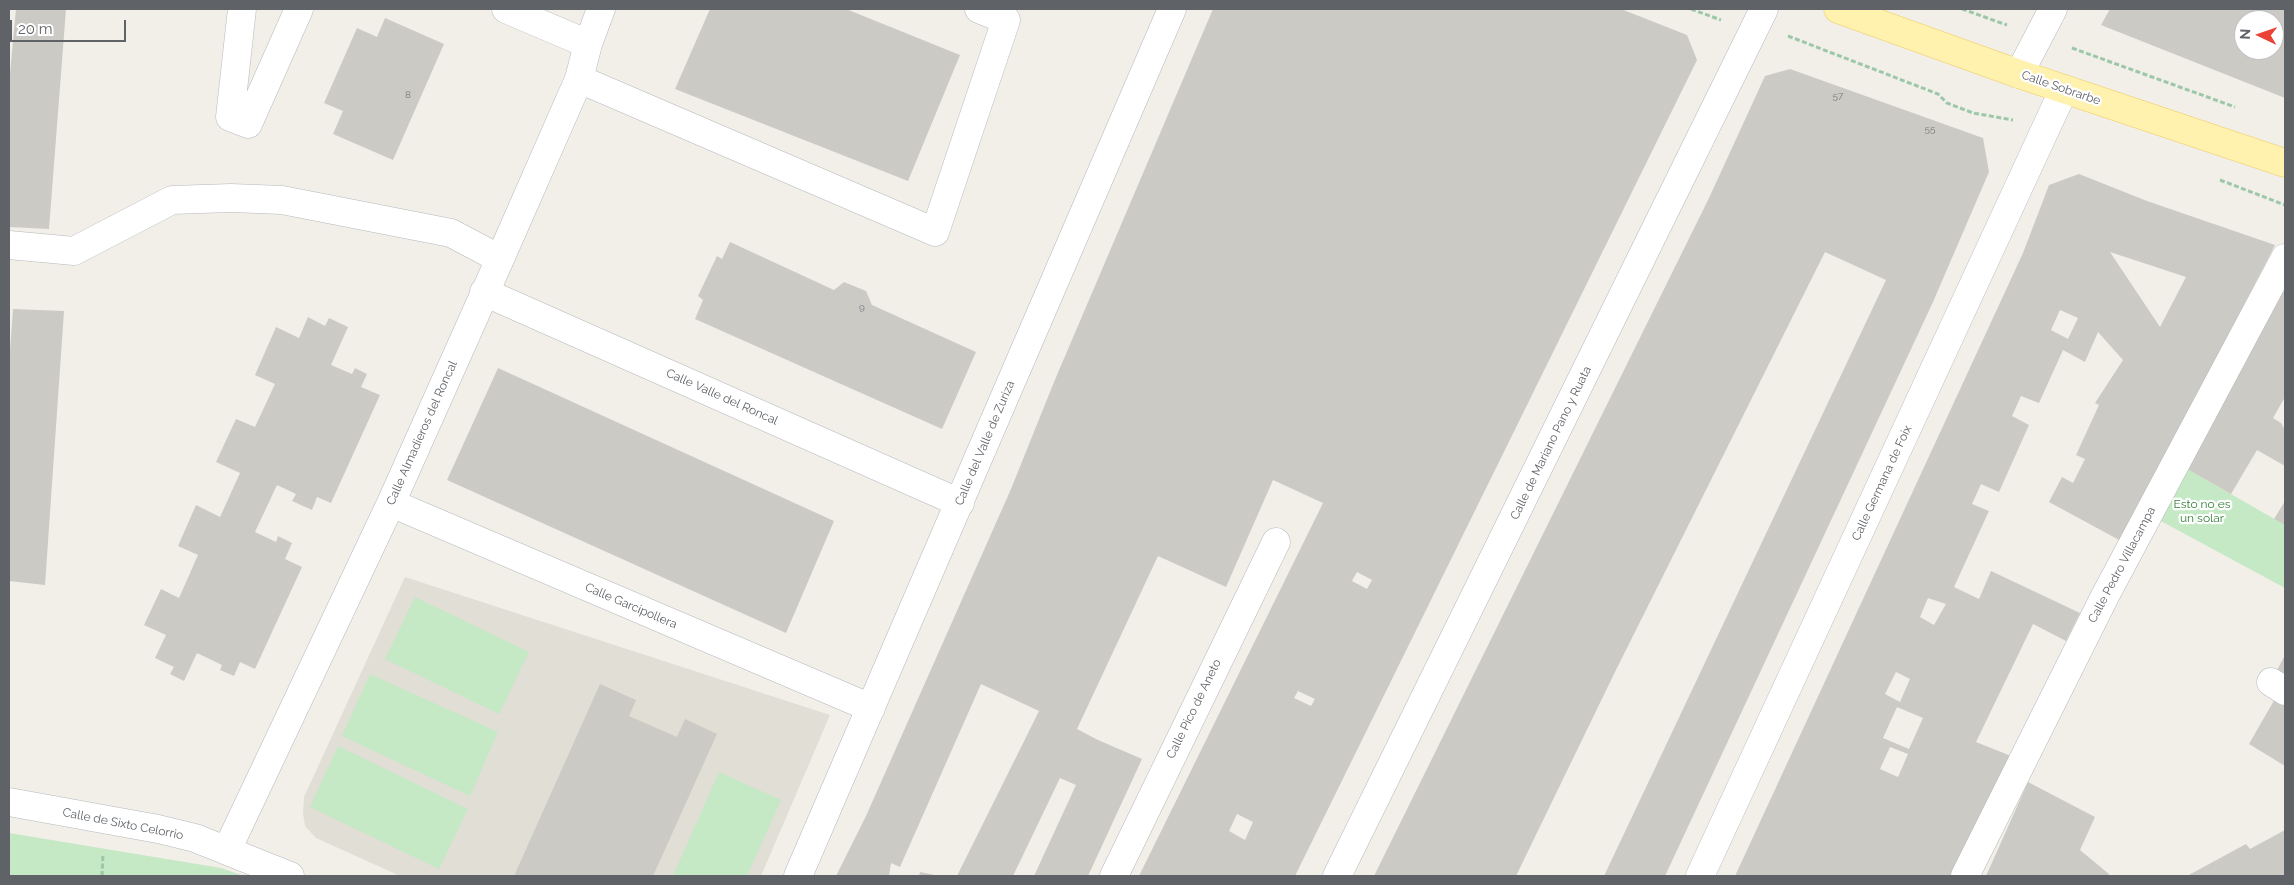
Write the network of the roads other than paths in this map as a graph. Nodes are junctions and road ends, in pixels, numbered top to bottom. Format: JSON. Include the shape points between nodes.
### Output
{"nodes":[{"id":1,"x":242,"y":9,"type":"edge"},
{"id":2,"x":299,"y":9,"type":"edge"},
{"id":3,"x":506,"y":9,"type":"edge"},
{"id":4,"x":601,"y":9,"type":"edge"},
{"id":5,"x":979,"y":9,"type":"edge"},
{"id":6,"x":1172,"y":9,"type":"edge"},
{"id":7,"x":1764,"y":9,"type":"edge"},
{"id":8,"x":1838,"y":9,"type":"edge"},
{"id":9,"x":2053,"y":9,"type":"edge"},
{"id":10,"x":588,"y":44,"type":"junction"},
{"id":11,"x":2019,"y":74,"type":"junction"},
{"id":12,"x":579,"y":80,"type":"junction"},
{"id":13,"x":2064,"y":89,"type":"junction"},
{"id":14,"x":2285,"y":164,"type":"edge"},
{"id":15,"x":9,"y":245,"type":"edge"},
{"id":16,"x":2285,"y":258,"type":"edge"},
{"id":17,"x":500,"y":259,"type":"junction"},
{"id":18,"x":484,"y":292,"type":"junction"},
{"id":19,"x":391,"y":503,"type":"junction"},
{"id":20,"x":960,"y":503,"type":"junction"},
{"id":21,"x":1276,"y":542,"type":"dead end"},
{"id":22,"x":871,"y":708,"type":"junction"},
{"id":23,"x":9,"y":802,"type":"edge"},
{"id":24,"x":227,"y":850,"type":"junction"},
{"id":25,"x":290,"y":876,"type":"edge"},
{"id":26,"x":798,"y":876,"type":"edge"},
{"id":27,"x":1114,"y":876,"type":"edge"},
{"id":28,"x":1337,"y":876,"type":"edge"},
{"id":29,"x":1700,"y":876,"type":"edge"},
{"id":30,"x":1965,"y":876,"type":"edge"}],
"edges":[{"from":1,"to":2,"type":"street","via":[[230,117],[248,124]]},
{"from":3,"to":10,"type":"street"},
{"from":4,"to":10,"type":"street","name":"Calle Almadieros del Roncal"},
{"from":5,"to":12,"type":"street","via":[[1006,20],[935,232]]},
{"from":6,"to":20,"type":"street","name":"Calle del Valle de Zuriza"},
{"from":7,"to":28,"type":"street","name":"Calle de Mariano Pano y Ruata"},
{"from":8,"to":11,"type":"main road","name":"Calle Sobrarbe"},
{"from":9,"to":11,"type":"street"},
{"from":10,"to":12,"type":"street","name":"Calle Almadieros del Roncal"},
{"from":11,"to":13,"type":"main road","name":"Calle Sobrarbe"},
{"from":12,"to":17,"type":"street","name":"Calle Almadieros del Roncal"},
{"from":13,"to":14,"type":"main road","name":"Calle Sobrarbe"},
{"from":13,"to":29,"type":"street","name":"Calle Germana de Foix"},
{"from":15,"to":17,"type":"street","via":[[74,251],[172,200],[231,198],[282,200],[451,233]]},
{"from":16,"to":30,"type":"street","name":"Calle Pedro Villacampa","via":[[2105,596]]},
{"from":17,"to":18,"type":"street","name":"Calle Almadieros del Roncal"},
{"from":18,"to":19,"type":"street","name":"Calle Almadieros del Roncal"},
{"from":18,"to":20,"type":"street","name":"Calle Valle del Roncal"},
{"from":19,"to":22,"type":"street","name":"Calle Garcipollera"},
{"from":19,"to":24,"type":"street","name":"Calle Almadieros del Roncal"},
{"from":20,"to":22,"type":"street","name":"Calle del Valle de Zuriza"},
{"from":21,"to":27,"type":"street","name":"Calle Pico de Aneto"},
{"from":22,"to":26,"type":"street","name":"Calle del Valle de Zuriza"},
{"from":23,"to":24,"type":"street","name":"Calle de Sixto Celorrio","via":[[158,829]]},
{"from":24,"to":25,"type":"street","name":"Calle de Sixto Celorrio"}]}
